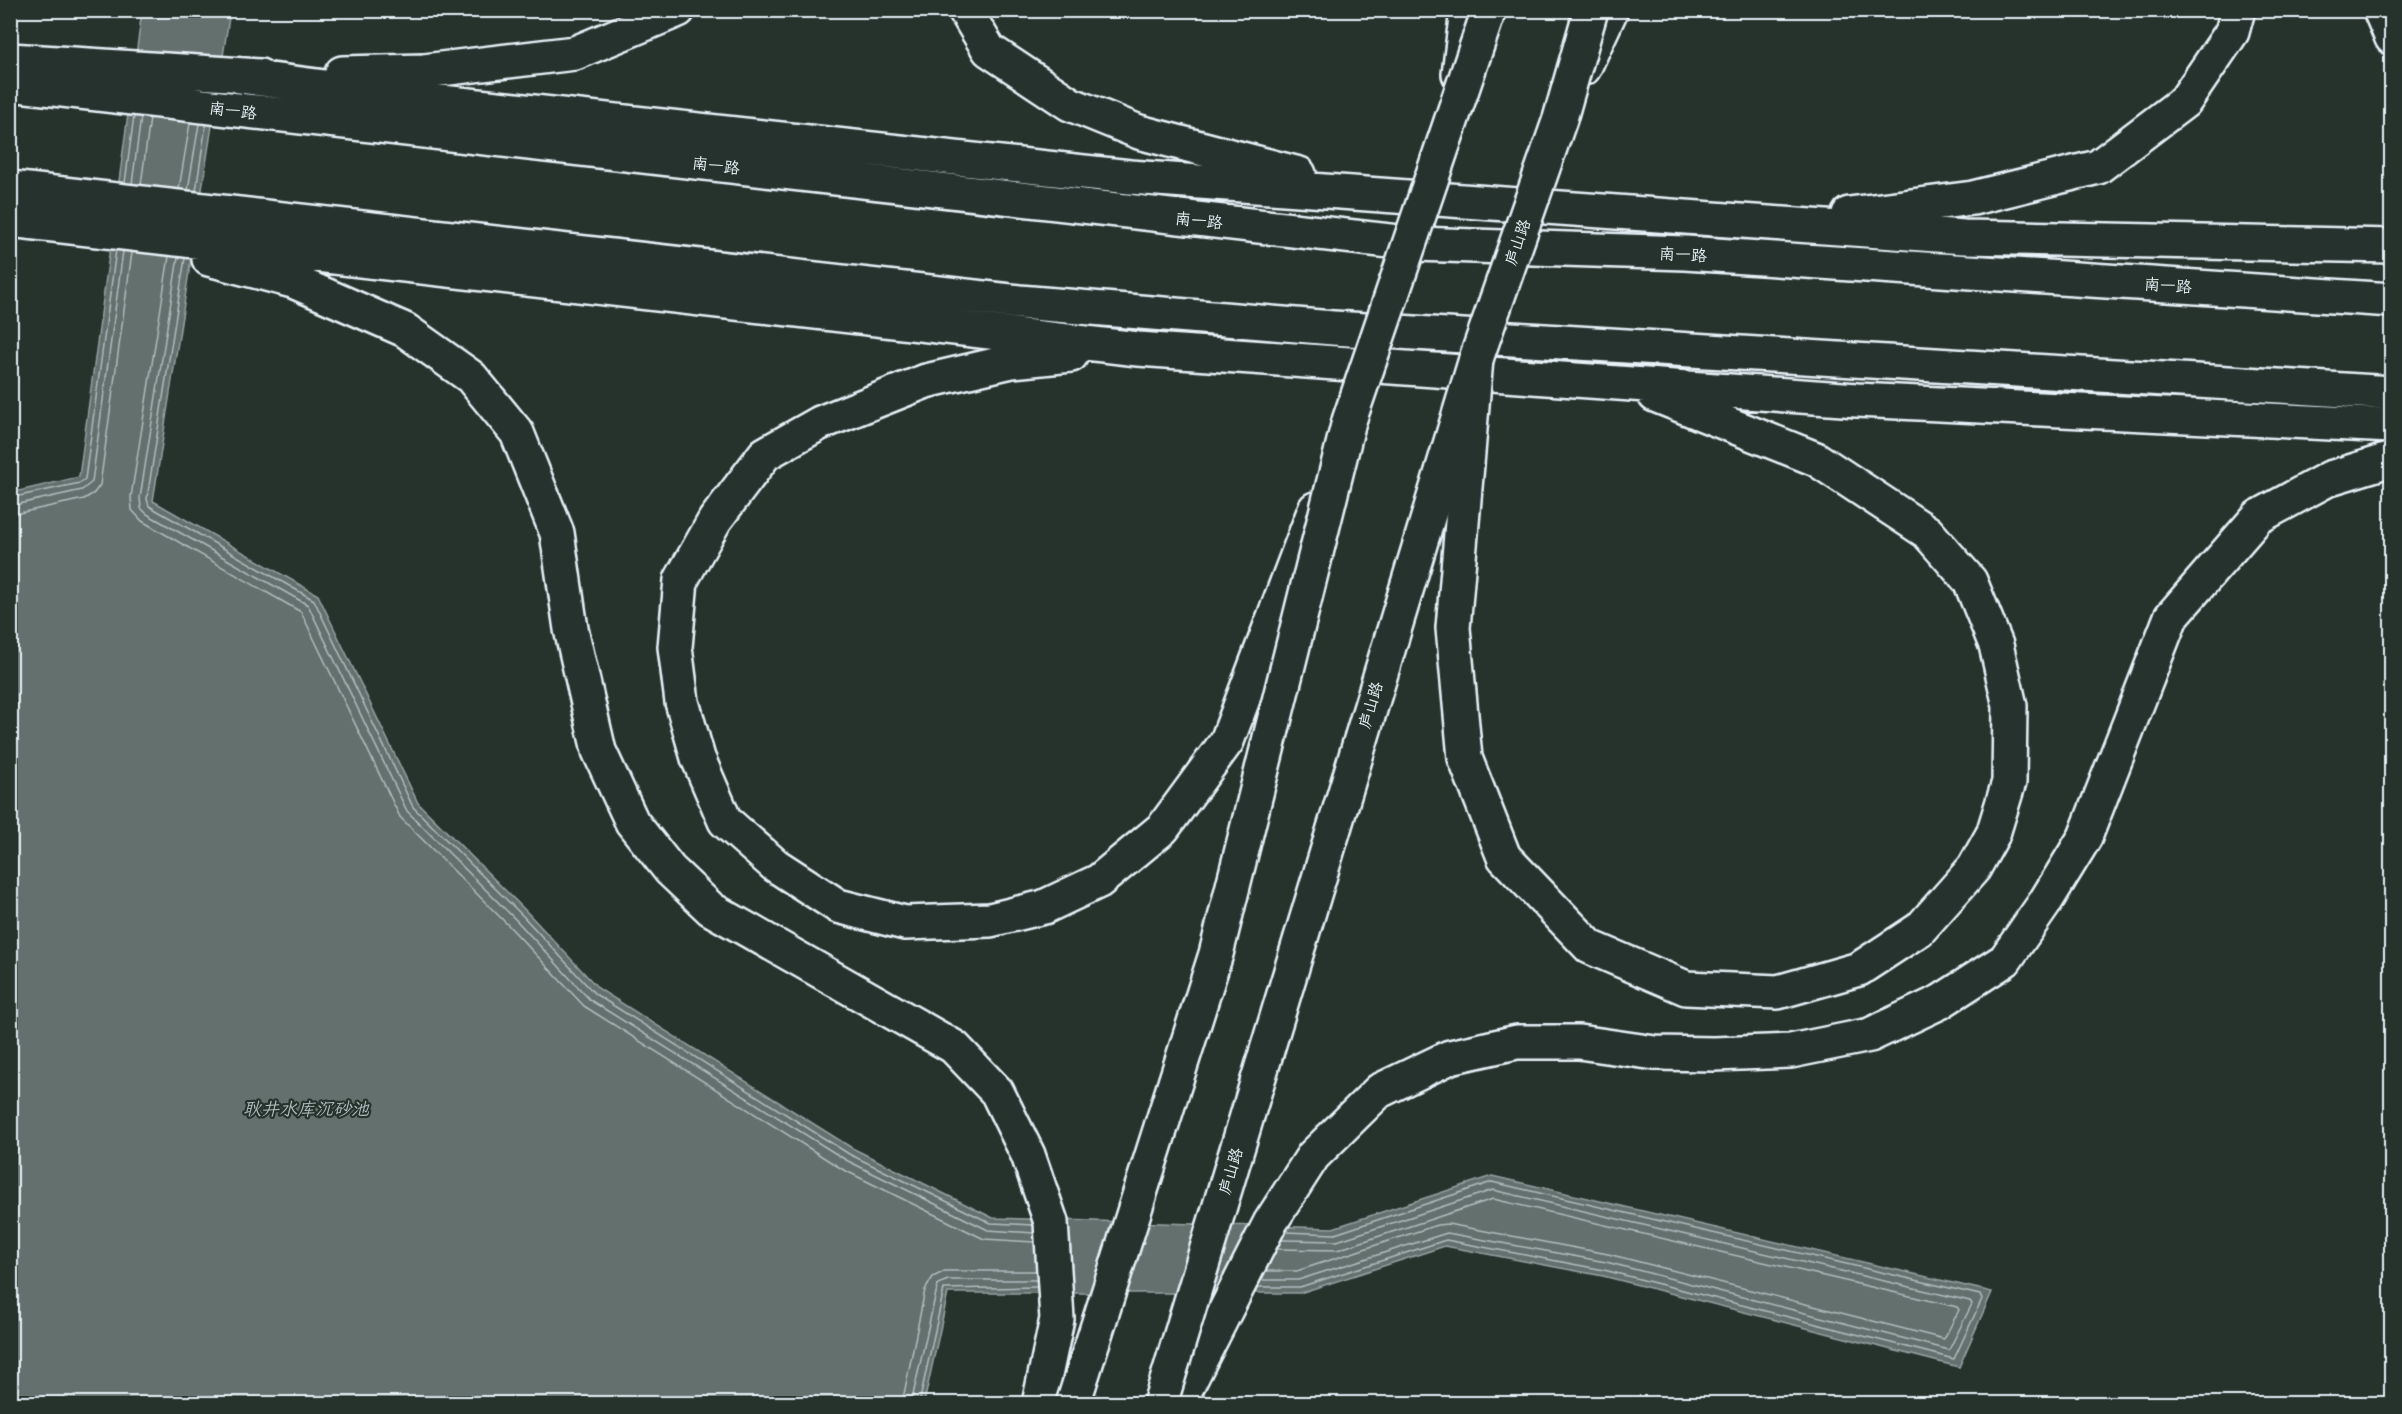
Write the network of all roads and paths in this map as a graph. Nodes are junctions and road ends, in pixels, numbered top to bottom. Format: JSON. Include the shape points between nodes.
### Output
{"nodes":[{"id":1,"x":678,"y":10,"type":"edge"},
{"id":2,"x":965,"y":10,"type":"edge"},
{"id":3,"x":1467,"y":10,"type":"edge"},
{"id":4,"x":1490,"y":10,"type":"edge"},
{"id":5,"x":1591,"y":10,"type":"edge"},
{"id":6,"x":1611,"y":10,"type":"edge"},
{"id":7,"x":2238,"y":10,"type":"edge"},
{"id":8,"x":2380,"y":10,"type":"edge"},
{"id":9,"x":2391,"y":38,"type":"edge"},
{"id":10,"x":10,"y":60,"type":"edge"},
{"id":11,"x":238,"y":76,"type":"junction"},
{"id":12,"x":10,"y":84,"type":"edge"},
{"id":13,"x":1454,"y":116,"type":"junction"},
{"id":14,"x":1560,"y":118,"type":"junction"},
{"id":15,"x":10,"y":188,"type":"edge"},
{"id":16,"x":1376,"y":195,"type":"junction"},
{"id":17,"x":10,"y":220,"type":"edge"},
{"id":18,"x":1773,"y":223,"type":"junction"},
{"id":19,"x":2391,"y":246,"type":"edge"},
{"id":20,"x":2391,"y":300,"type":"edge"},
{"id":21,"x":1138,"y":349,"type":"junction"},
{"id":22,"x":1476,"y":359,"type":"junction"},
{"id":23,"x":1626,"y":384,"type":"junction"},
{"id":24,"x":2391,"y":393,"type":"edge"},
{"id":25,"x":1349,"y":421,"type":"junction"},
{"id":26,"x":2391,"y":426,"type":"edge"},
{"id":27,"x":2391,"y":459,"type":"edge"},
{"id":28,"x":1039,"y":1404,"type":"edge"},
{"id":29,"x":1073,"y":1404,"type":"edge"},
{"id":30,"x":1160,"y":1404,"type":"edge"},
{"id":31,"x":1178,"y":1404,"type":"edge"}],
"edges":[{"from":1,"to":11,"type":"main road","via":[[575,53],[424,71]]},
{"from":2,"to":16,"type":"main road","via":[[989,50],[1070,104],[1139,132]]},
{"from":3,"to":13,"type":"main road","bridge":true},
{"from":4,"to":13,"type":"main road","bridge":true},
{"from":5,"to":14,"type":"main road","name":"庐山路","bridge":true},
{"from":6,"to":14,"type":"main road","bridge":true},
{"from":7,"to":18,"type":"main road","via":[[2232,32],[2185,101],[2098,167],[1973,198]]},
{"from":8,"to":9,"type":"main road"},
{"from":10,"to":11,"type":"main road"},
{"from":11,"to":16,"type":"main road","via":[[1118,176]]},
{"from":12,"to":20,"type":"main road","name":"南一路","via":[[1416,244],[1685,253]]},
{"from":13,"to":25,"type":"main road","bridge":true},
{"from":14,"to":22,"type":"main road","name":"庐山路","bridge":true},
{"from":15,"to":24,"type":"main road","via":[[1031,303],[1333,328]]},
{"from":16,"to":18,"type":"main road"},
{"from":17,"to":21,"type":"main road"},
{"from":17,"to":28,"type":"main road","via":[[189,254],[293,281],[405,330],[471,377],[517,433],[557,533],[571,629],[599,751],[632,822],[670,870],[711,909],[954,1047],[997,1092],[1028,1155],[1051,1221],[1057,1319]]},
{"from":18,"to":19,"type":"main road","via":[[1964,237]]},
{"from":21,"to":23,"type":"main road"},
{"from":21,"to":25,"type":"main road","bridge":true,"via":[[1012,361],[926,381],[820,423],[765,454],[715,520],[681,580],[675,647],[682,702],[698,758],[725,821],[775,866],[838,906],[905,922],[990,920],[1044,907],[1099,881],[1163,828],[1227,741]]},
{"from":22,"to":23,"type":"main road","bridge":true,"via":[[1453,628],[1465,758],[1504,857],[1590,947],[1686,988],[1778,992],[1859,969],[1920,929],[1974,868],[1993,834],[2009,782],[2010,706],[1995,645],[1970,581],[1927,532],[1816,459]]},
{"from":22,"to":30,"type":"main road","name":"庐山路","bridge":true},
{"from":23,"to":26,"type":"main road","via":[[1857,400]]},
{"from":25,"to":29,"type":"main road","bridge":true,"via":[[1216,954]]},
{"from":27,"to":31,"type":"main road","via":[[2330,478],[2258,517],[2171,617],[2085,837],[2005,960],[1940,1002],[1870,1035],[1791,1051],[1714,1054],[1655,1053],[1579,1042],[1517,1041],[1450,1057],[1380,1091],[1313,1156],[1270,1223]]}]}
